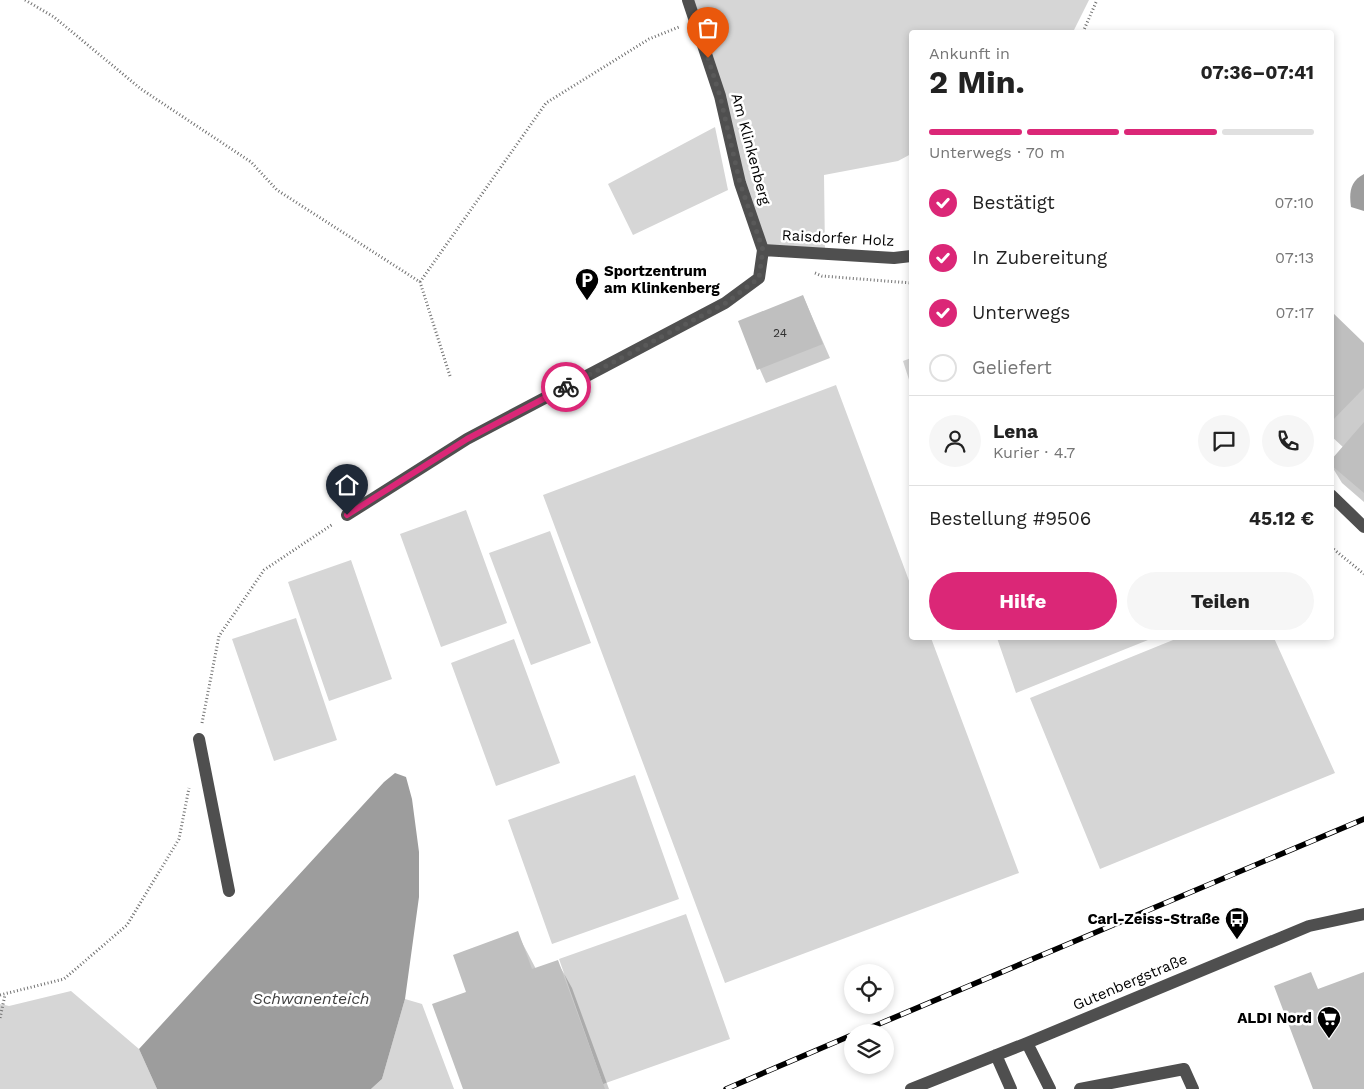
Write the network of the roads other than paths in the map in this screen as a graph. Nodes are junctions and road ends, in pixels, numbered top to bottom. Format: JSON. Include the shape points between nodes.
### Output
{"nodes":[{"id":1,"x":688,"y":0,"type":"edge"},
{"id":2,"x":763,"y":250,"type":"junction"},
{"id":3,"x":909,"y":256,"type":"edge"},
{"id":4,"x":1334,"y":498,"type":"edge"},
{"id":5,"x":347,"y":515,"type":"road end"},
{"id":6,"x":1364,"y":527,"type":"edge"},
{"id":7,"x":199,"y":739,"type":"road end"},
{"id":8,"x":229,"y":891,"type":"dead end"},
{"id":9,"x":1364,"y":914,"type":"edge"},
{"id":10,"x":1027,"y":1043,"type":"junction"},
{"id":11,"x":996,"y":1055,"type":"junction"},
{"id":12,"x":911,"y":1089,"type":"edge"},
{"id":13,"x":1010,"y":1089,"type":"edge"},
{"id":14,"x":1050,"y":1089,"type":"edge"},
{"id":15,"x":1080,"y":1089,"type":"edge"},
{"id":16,"x":1193,"y":1089,"type":"edge"}],
"edges":[{"from":1,"to":2,"type":"street","name":"Am Klinkenberg","via":[[720,96],[740,183]]},
{"from":2,"to":3,"type":"street","name":"Raisdorfer Holz"},
{"from":2,"to":5,"type":"street","via":[[759,278],[726,303],[467,439]]},
{"from":4,"to":6,"type":"street"},
{"from":7,"to":8,"type":"street"},
{"from":9,"to":10,"type":"street","name":"Gutenbergstraße","via":[[1309,926]]},
{"from":10,"to":11,"type":"street","name":"Gutenbergstraße"},
{"from":10,"to":14,"type":"street"},
{"from":11,"to":12,"type":"street","name":"Gutenbergstraße"},
{"from":11,"to":13,"type":"street"},
{"from":15,"to":16,"type":"street","via":[[1184,1070]]}]}
